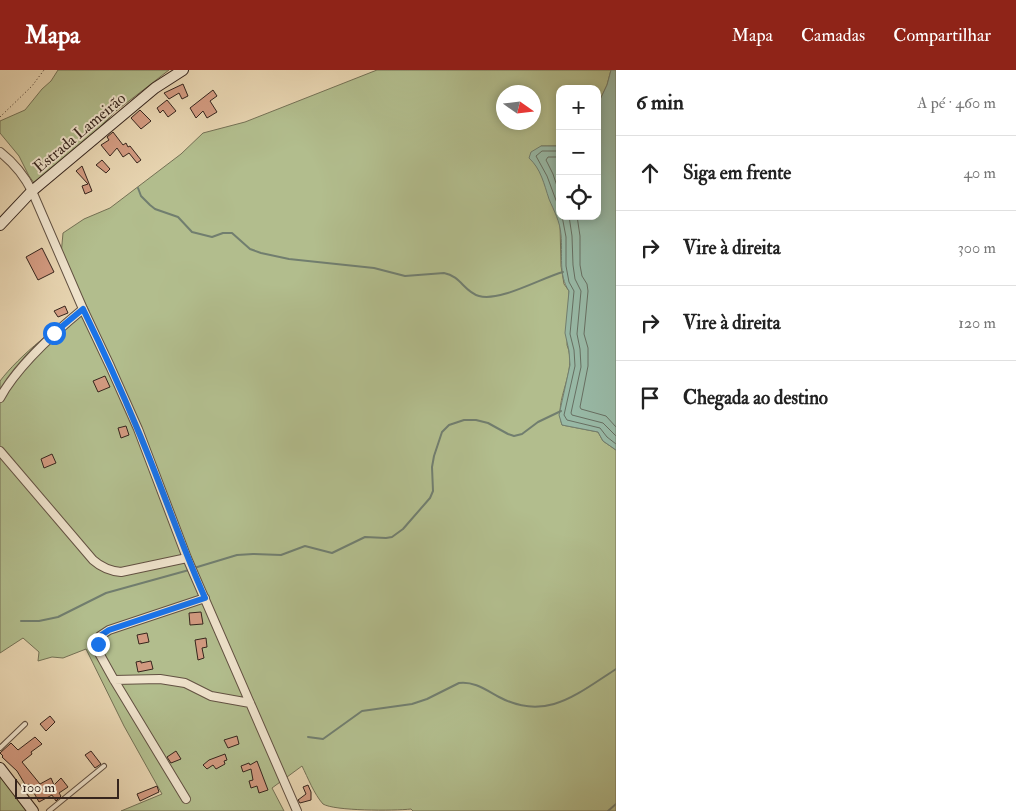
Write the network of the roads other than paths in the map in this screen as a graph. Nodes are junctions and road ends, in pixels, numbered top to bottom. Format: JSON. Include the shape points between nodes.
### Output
{"nodes":[{"id":1,"x":183,"y":70,"type":"edge"},
{"id":2,"x":0,"y":152,"type":"edge"},
{"id":3,"x":32,"y":191,"type":"junction"},
{"id":4,"x":0,"y":224,"type":"edge"},
{"id":5,"x":83,"y":309,"type":"junction"},
{"id":6,"x":0,"y":398,"type":"edge"},
{"id":7,"x":0,"y":451,"type":"edge"},
{"id":8,"x":187,"y":558,"type":"junction"},
{"id":9,"x":205,"y":598,"type":"junction"},
{"id":10,"x":114,"y":680,"type":"junction"},
{"id":11,"x":250,"y":703,"type":"junction"},
{"id":12,"x":26,"y":724,"type":"dead end"},
{"id":13,"x":0,"y":748,"type":"edge"},
{"id":14,"x":104,"y":766,"type":"dead end"},
{"id":15,"x":0,"y":768,"type":"edge"},
{"id":16,"x":186,"y":799,"type":"dead end"},
{"id":17,"x":34,"y":811,"type":"edge"},
{"id":18,"x":50,"y":811,"type":"edge"},
{"id":19,"x":297,"y":811,"type":"edge"}],
"edges":[{"from":1,"to":3,"type":"street","name":"Estrada Lameirão","via":[[155,88]]},
{"from":2,"to":3,"type":"street","via":[[12,161]]},
{"from":3,"to":4,"type":"street","name":"Estrada Lameirão"},
{"from":3,"to":5,"type":"street"},
{"from":5,"to":6,"type":"street","via":[[54,333]]},
{"from":5,"to":8,"type":"street","via":[[138,429]]},
{"from":7,"to":8,"type":"street","via":[[102,567],[121,572]]},
{"from":8,"to":9,"type":"street"},
{"from":9,"to":10,"type":"street","via":[[109,630],[100,636],[99,653]]},
{"from":9,"to":11,"type":"street"},
{"from":10,"to":11,"type":"street","via":[[160,679],[185,683],[211,696]]},
{"from":10,"to":16,"type":"street"},
{"from":11,"to":19,"type":"street"},
{"from":12,"to":13,"type":"lane"},
{"from":14,"to":18,"type":"lane"},
{"from":15,"to":17,"type":"street"}]}
